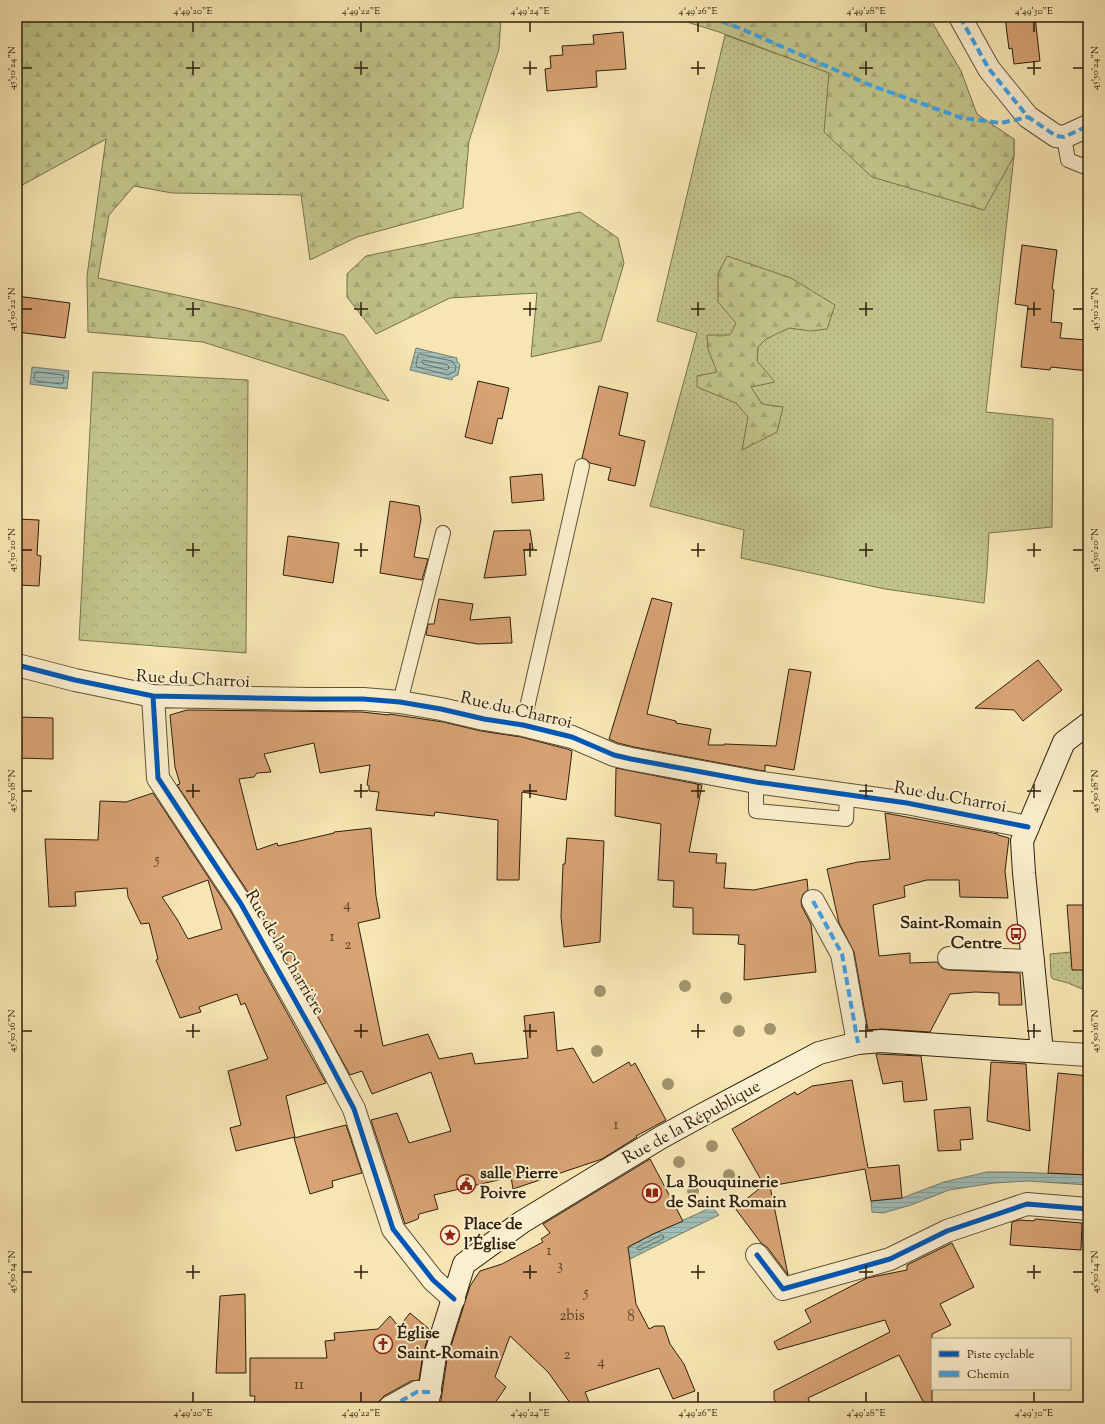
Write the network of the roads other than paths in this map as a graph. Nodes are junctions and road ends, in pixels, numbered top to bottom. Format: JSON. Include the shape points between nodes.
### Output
{"nodes":[{"id":1,"x":960,"y":17,"type":"edge"},
{"id":2,"x":1088,"y":126,"type":"edge"},
{"id":3,"x":1064,"y":137,"type":"junction"},
{"id":4,"x":1088,"y":168,"type":"edge"},
{"id":5,"x":582,"y":466,"type":"dead end"},
{"id":6,"x":443,"y":533,"type":"dead end"},
{"id":7,"x":17,"y":665,"type":"edge"},
{"id":8,"x":153,"y":696,"type":"junction"},
{"id":9,"x":400,"y":702,"type":"junction"},
{"id":10,"x":1088,"y":724,"type":"edge"},
{"id":11,"x":523,"y":725,"type":"junction"},
{"id":12,"x":756,"y":782,"type":"junction"},
{"id":13,"x":847,"y":795,"type":"junction"},
{"id":14,"x":1025,"y":834,"type":"junction"},
{"id":15,"x":813,"y":901,"type":"dead end"},
{"id":16,"x":949,"y":958,"type":"dead end"},
{"id":17,"x":1033,"y":961,"type":"junction"},
{"id":18,"x":858,"y":1044,"type":"junction"},
{"id":19,"x":1042,"y":1052,"type":"junction"},
{"id":20,"x":1088,"y":1055,"type":"edge"},
{"id":21,"x":1088,"y":1209,"type":"edge"},
{"id":22,"x":757,"y":1254,"type":"dead end"},
{"id":23,"x":454,"y":1299,"type":"junction"},
{"id":24,"x":428,"y":1399,"type":"edge"},
{"id":25,"x":390,"y":1407,"type":"edge"}],
"edges":[{"from":1,"to":3,"type":"street","via":[[989,69],[1028,117],[1056,136]]},
{"from":2,"to":3,"type":"street"},
{"from":3,"to":4,"type":"lane","via":[[1068,160]]},
{"from":5,"to":11,"type":"lane"},
{"from":6,"to":9,"type":"lane"},
{"from":7,"to":8,"type":"street","name":"Rue du Charroi"},
{"from":8,"to":9,"type":"street","name":"Rue du Charroi","via":[[363,698]]},
{"from":8,"to":23,"type":"street","name":"Rue de la Charrière","via":[[158,778],[242,904],[354,1109],[393,1229],[433,1280]]},
{"from":9,"to":11,"type":"street","name":"Rue du Charroi"},
{"from":10,"to":14,"type":"street","via":[[1064,742]]},
{"from":11,"to":12,"type":"street","name":"Rue du Charroi","via":[[572,737],[614,755]]},
{"from":12,"to":13,"type":"street","name":"Rue du Charroi"},
{"from":12,"to":13,"type":"lane","via":[[756,811],[846,819]]},
{"from":13,"to":14,"type":"street","name":"Rue du Charroi","via":[[907,803]]},
{"from":14,"to":17,"type":"street","via":[[1024,873]]},
{"from":15,"to":18,"type":"street","via":[[842,954]]},
{"from":16,"to":17,"type":"street"},
{"from":17,"to":19,"type":"street"},
{"from":18,"to":19,"type":"street","name":"Rue de la République","via":[[881,1041]]},
{"from":18,"to":23,"type":"street","name":"Rue de la République","via":[[819,1053],[660,1138],[522,1222],[464,1264]]},
{"from":19,"to":20,"type":"street","name":"Rue de la République"},
{"from":21,"to":22,"type":"street","via":[[1028,1204],[947,1231],[890,1259],[783,1289]]},
{"from":23,"to":24,"type":"street","name":"Rue de la République","via":[[435,1356]]},
{"from":24,"to":25,"type":"street","via":[[416,1392]]}]}
